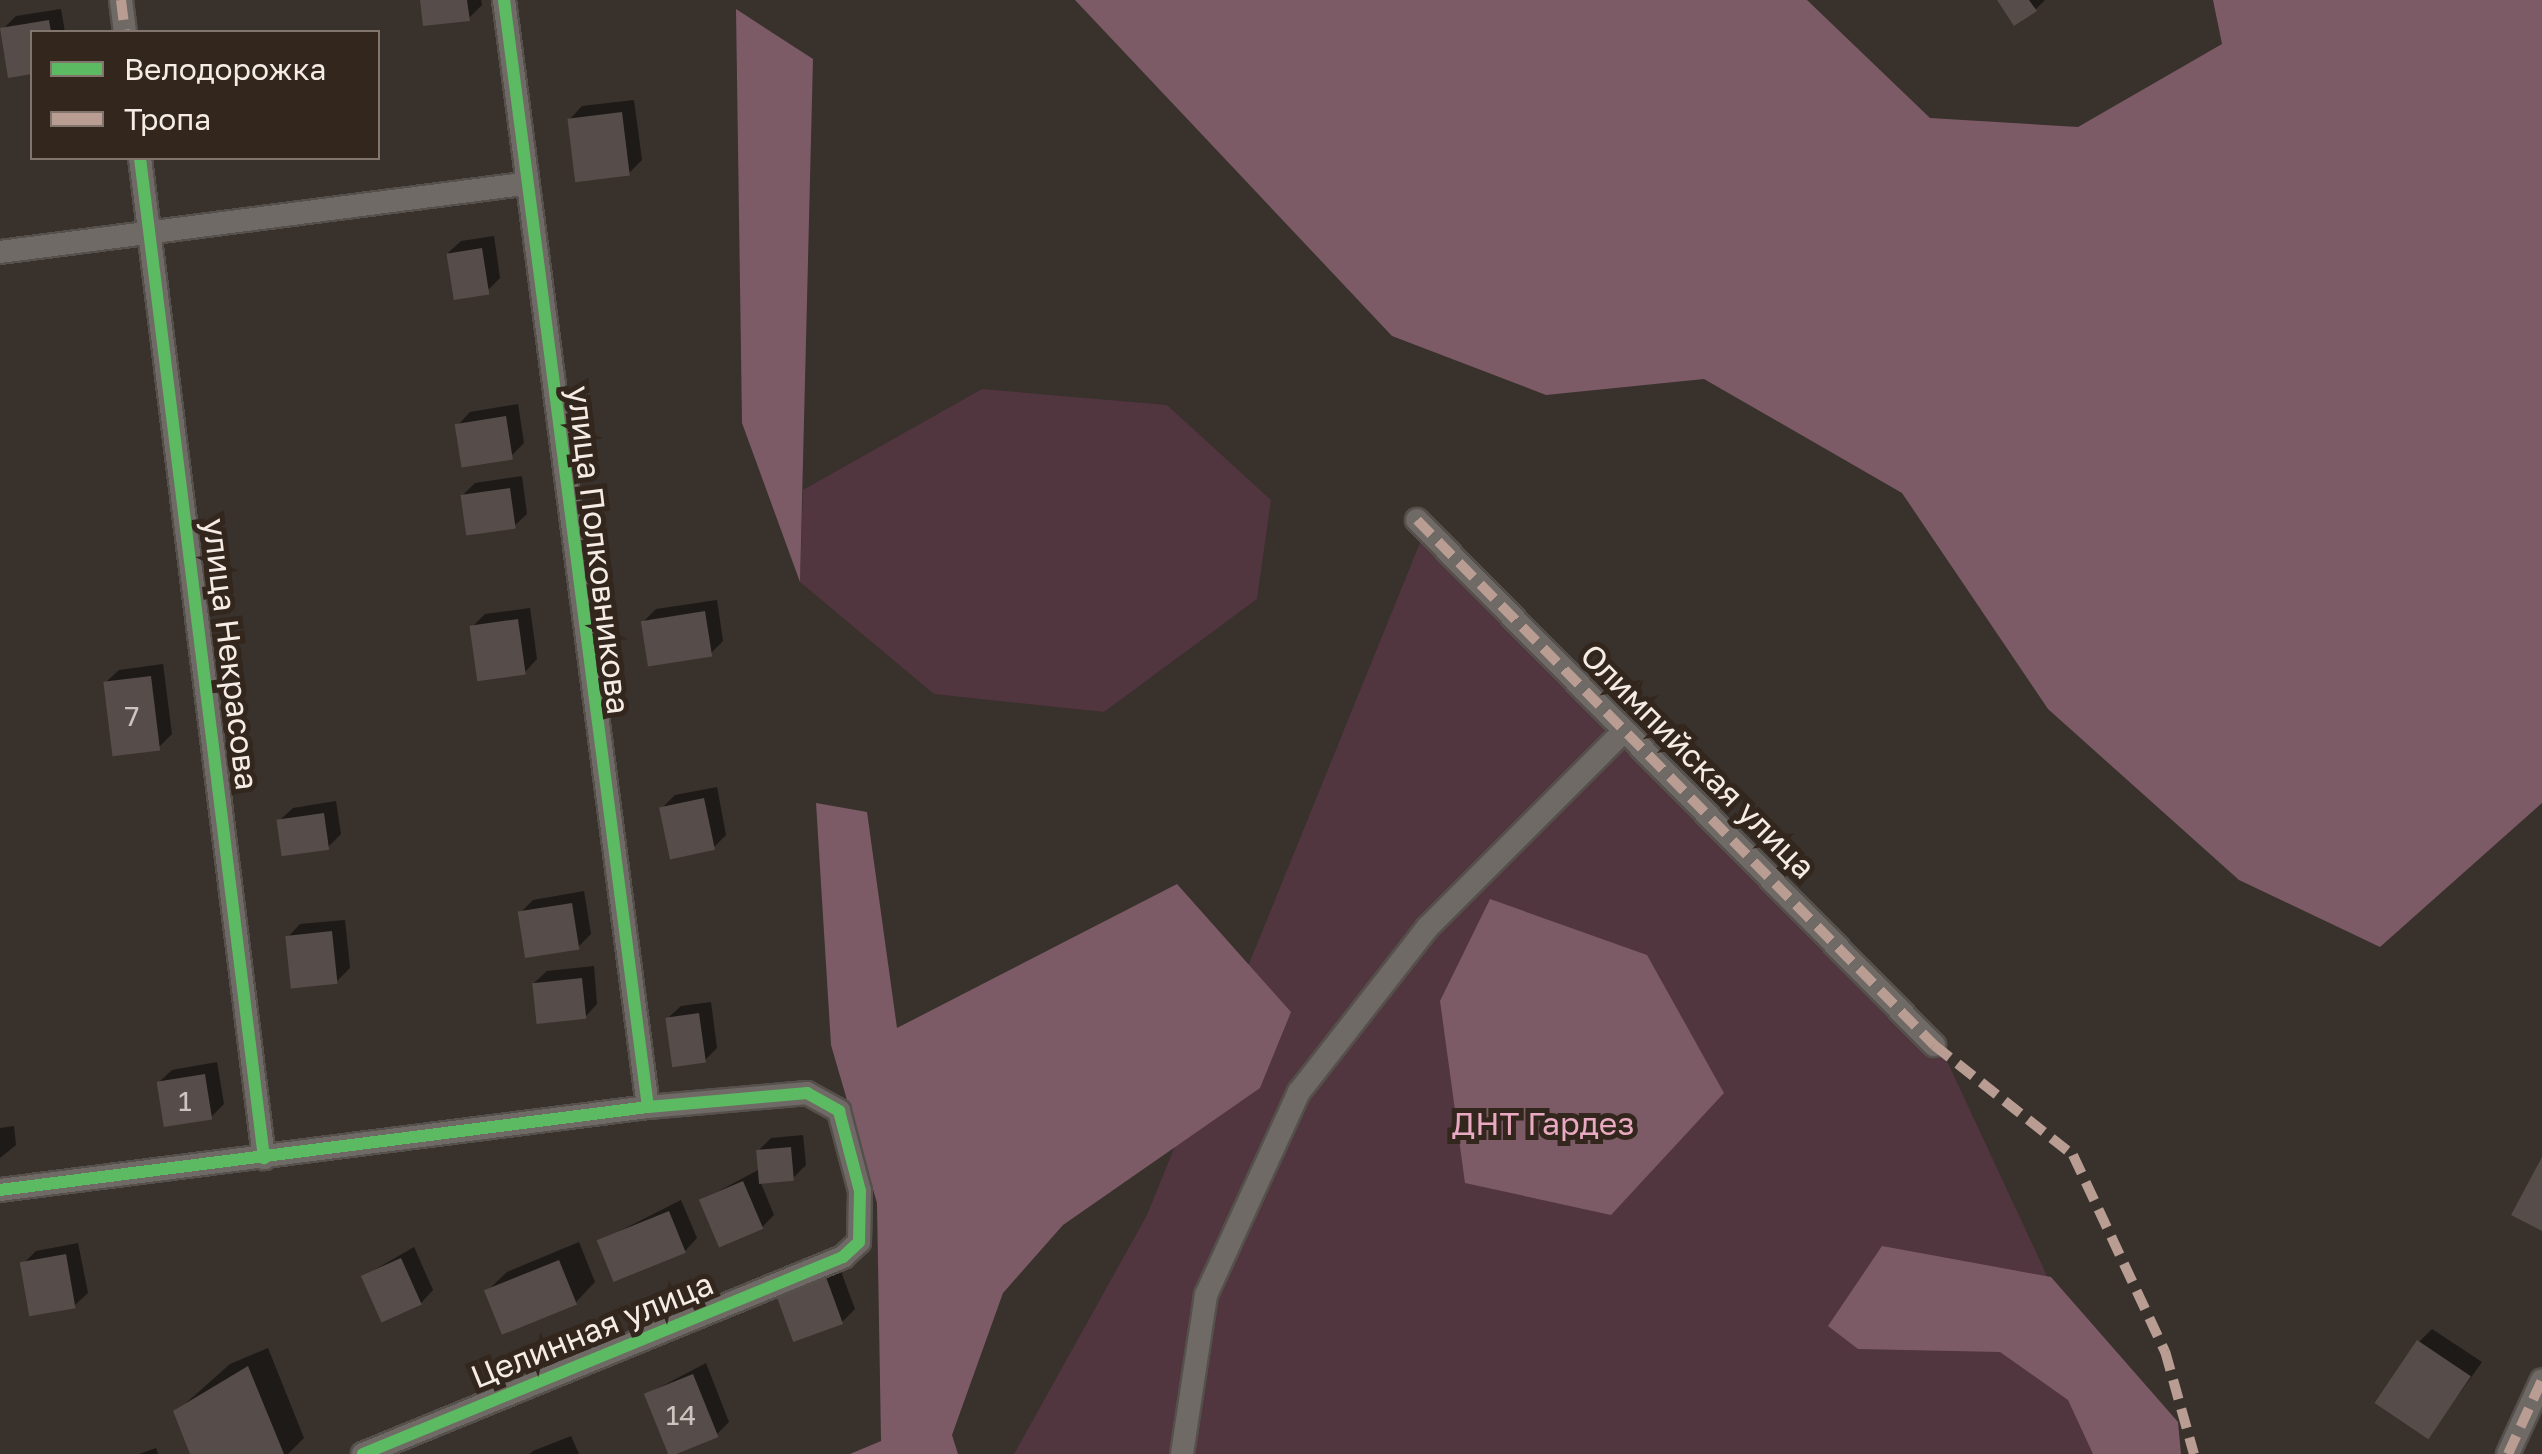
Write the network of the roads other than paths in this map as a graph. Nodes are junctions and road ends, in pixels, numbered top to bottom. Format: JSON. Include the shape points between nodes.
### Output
{"nodes":[{"id":1,"x":120,"y":0,"type":"edge"},
{"id":2,"x":504,"y":0,"type":"edge"},
{"id":3,"x":124,"y":30,"type":"edge"},
{"id":4,"x":140,"y":160,"type":"edge"},
{"id":5,"x":523,"y":184,"type":"junction"},
{"id":6,"x":150,"y":232,"type":"junction"},
{"id":7,"x":0,"y":252,"type":"edge"},
{"id":8,"x":1418,"y":520,"type":"dead end"},
{"id":9,"x":1622,"y":733,"type":"junction"},
{"id":10,"x":1934,"y":1046,"type":"dead end"},
{"id":11,"x":648,"y":1106,"type":"junction"},
{"id":12,"x":264,"y":1158,"type":"junction"},
{"id":13,"x":0,"y":1190,"type":"edge"},
{"id":14,"x":2542,"y":1380,"type":"edge"},
{"id":15,"x":363,"y":1454,"type":"edge"},
{"id":16,"x":1182,"y":1454,"type":"edge"},
{"id":17,"x":2508,"y":1454,"type":"edge"}],
"edges":[{"from":1,"to":3,"type":"street"},
{"from":2,"to":5,"type":"street","name":"улица Полковникова"},
{"from":4,"to":6,"type":"street","name":"улица Некрасова"},
{"from":5,"to":6,"type":"street"},
{"from":5,"to":11,"type":"street","name":"улица Полковникова"},
{"from":6,"to":7,"type":"street"},
{"from":6,"to":12,"type":"street","name":"улица Некрасова"},
{"from":8,"to":9,"type":"street","name":"Олимпийская улица"},
{"from":9,"to":10,"type":"street","name":"Олимпийская улица"},
{"from":9,"to":16,"type":"street","via":[[1427,928],[1299,1092],[1206,1295]]},
{"from":11,"to":12,"type":"street"},
{"from":11,"to":15,"type":"street","name":"Целинная улица","via":[[806,1092],[839,1111],[860,1190],[859,1242],[843,1257]]},
{"from":12,"to":13,"type":"street"},
{"from":14,"to":17,"type":"street"}]}
